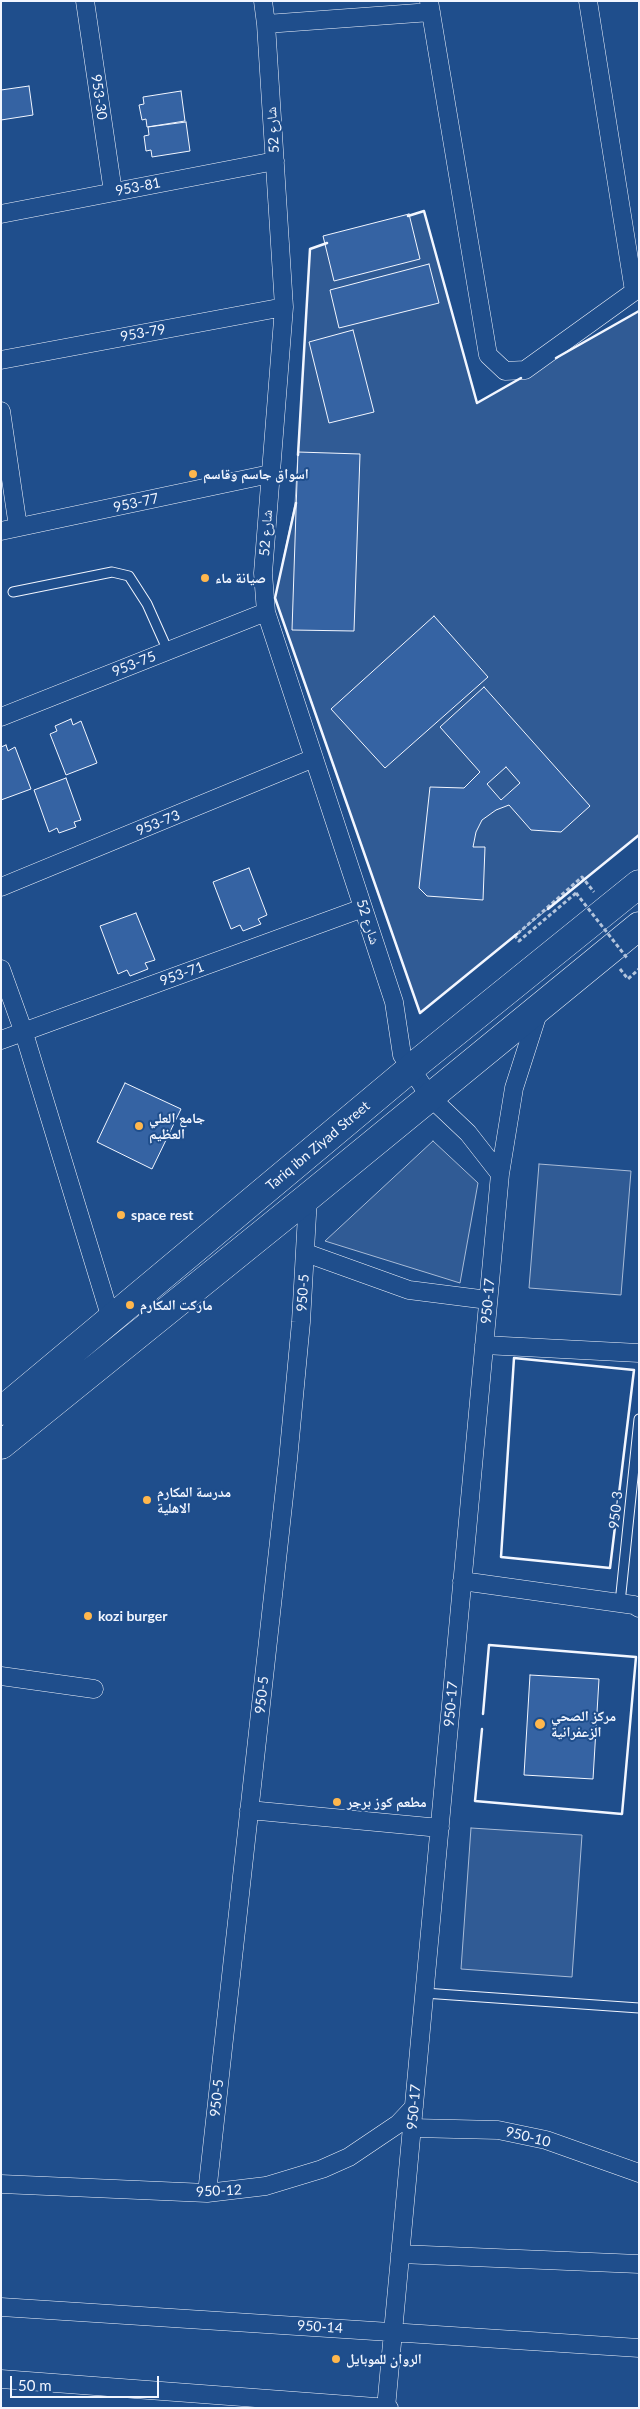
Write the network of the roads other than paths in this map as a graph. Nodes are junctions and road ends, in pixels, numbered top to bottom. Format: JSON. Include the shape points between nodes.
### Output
{"nodes":[{"id":1,"x":85,"y":1,"type":"edge"},
{"id":2,"x":263,"y":1,"type":"edge"},
{"id":3,"x":588,"y":1,"type":"edge"},
{"id":4,"x":430,"y":7,"type":"edge"},
{"id":5,"x":266,"y":24,"type":"junction"},
{"id":6,"x":275,"y":161,"type":"junction"},
{"id":7,"x":113,"y":192,"type":"junction"},
{"id":8,"x":1,"y":214,"type":"edge"},
{"id":9,"x":637,"y":290,"type":"edge"},
{"id":10,"x":284,"y":307,"type":"junction"},
{"id":11,"x":1,"y":360,"type":"edge"},
{"id":12,"x":1,"y":411,"type":"edge"},
{"id":13,"x":270,"y":474,"type":"junction"},
{"id":14,"x":10,"y":529,"type":"edge"},
{"id":15,"x":13,"y":592,"type":"dead end"},
{"id":16,"x":266,"y":612,"type":"junction"},
{"id":17,"x":168,"y":650,"type":"junction"},
{"id":18,"x":1,"y":717,"type":"edge"},
{"id":19,"x":314,"y":758,"type":"junction"},
{"id":20,"x":639,"y":884,"type":"edge"},
{"id":21,"x":1,"y":887,"type":"edge"},
{"id":22,"x":363,"y":908,"type":"junction"},
{"id":23,"x":639,"y":926,"type":"edge"},
{"id":24,"x":1,"y":969,"type":"edge"},
{"id":25,"x":541,"y":1005,"type":"junction"},
{"id":26,"x":24,"y":1033,"type":"junction"},
{"id":27,"x":1,"y":1040,"type":"edge"},
{"id":28,"x":410,"y":1069,"type":"junction"},
{"id":29,"x":430,"y":1097,"type":"junction"},
{"id":30,"x":500,"y":1174,"type":"junction"},
{"id":31,"x":308,"y":1197,"type":"junction"},
{"id":32,"x":306,"y":1253,"type":"junction"},
{"id":33,"x":488,"y":1300,"type":"junction"},
{"id":34,"x":111,"y":1319,"type":"junction"},
{"id":35,"x":484,"y":1345,"type":"junction"},
{"id":36,"x":639,"y":1353,"type":"edge"},
{"id":37,"x":1,"y":1411,"type":"edge"},
{"id":38,"x":639,"y":1419,"type":"edge"},
{"id":39,"x":1,"y":1445,"type":"edge"},
{"id":40,"x":462,"y":1581,"type":"junction"},
{"id":41,"x":620,"y":1604,"type":"junction"},
{"id":42,"x":639,"y":1608,"type":"edge"},
{"id":43,"x":1,"y":1676,"type":"edge"},
{"id":44,"x":94,"y":1689,"type":"dead end"},
{"id":45,"x":249,"y":1810,"type":"junction"},
{"id":46,"x":440,"y":1828,"type":"junction"},
{"id":47,"x":424,"y":1994,"type":"junction"},
{"id":48,"x":639,"y":2008,"type":"edge"},
{"id":49,"x":414,"y":2107,"type":"junction"},
{"id":50,"x":412,"y":2128,"type":"junction"},
{"id":51,"x":639,"y":2173,"type":"edge"},
{"id":52,"x":1,"y":2184,"type":"edge"},
{"id":53,"x":207,"y":2193,"type":"junction"},
{"id":54,"x":400,"y":2254,"type":"junction"},
{"id":55,"x":639,"y":2264,"type":"edge"},
{"id":56,"x":1,"y":2307,"type":"edge"},
{"id":57,"x":393,"y":2332,"type":"junction"},
{"id":58,"x":639,"y":2348,"type":"edge"},
{"id":59,"x":1,"y":2379,"type":"edge"},
{"id":60,"x":387,"y":2408,"type":"edge"}],
"edges":[{"from":1,"to":7,"type":"street","name":"953-30"},
{"from":2,"to":5,"type":"street","name":"شارع 52"},
{"from":3,"to":9,"type":"street"},
{"from":4,"to":5,"type":"street"},
{"from":4,"to":9,"type":"street","via":[[488,356],[505,371],[525,370]]},
{"from":5,"to":6,"type":"street","name":"شارع 52"},
{"from":6,"to":7,"type":"street","name":"953-81"},
{"from":6,"to":10,"type":"street","name":"شارع 52"},
{"from":7,"to":8,"type":"street","name":"953-81"},
{"from":10,"to":11,"type":"street","name":"953-79"},
{"from":10,"to":13,"type":"street","name":"شارع 52"},
{"from":12,"to":14,"type":"street"},
{"from":13,"to":14,"type":"street","name":"953-77"},
{"from":13,"to":16,"type":"street","name":"شارع 52","via":[[263,573]]},
{"from":15,"to":17,"type":"lane","via":[[112,572],[129,576],[147,604]]},
{"from":16,"to":17,"type":"street","name":"953-75"},
{"from":16,"to":19,"type":"street","name":"شارع 52"},
{"from":17,"to":18,"type":"street","name":"953-75"},
{"from":19,"to":21,"type":"street","name":"953-73"},
{"from":19,"to":22,"type":"street","name":"شارع 52"},
{"from":20,"to":28,"type":"main road","name":"Tariq ibn Ziyad Street"},
{"from":22,"to":26,"type":"street","name":"953-71"},
{"from":22,"to":28,"type":"street","name":"شارع 52","via":[[394,1002],[399,1043]]},
{"from":23,"to":25,"type":"main road"},
{"from":24,"to":26,"type":"street"},
{"from":25,"to":29,"type":"main road"},
{"from":25,"to":30,"type":"street","name":"950-17","via":[[514,1088]]},
{"from":26,"to":27,"type":"street","name":"953-71"},
{"from":26,"to":34,"type":"street"},
{"from":28,"to":29,"type":"street","name":"شارع 52"},
{"from":28,"to":34,"type":"main road","name":"Tariq ibn Ziyad Street"},
{"from":29,"to":30,"type":"street","name":"شارع 52","via":[[468,1133]]},
{"from":29,"to":31,"type":"main road"},
{"from":30,"to":33,"type":"street","name":"950-17"},
{"from":31,"to":32,"type":"street","name":"950-5"},
{"from":31,"to":39,"type":"main road"},
{"from":32,"to":33,"type":"street","via":[[408,1290]]},
{"from":32,"to":45,"type":"street","name":"950-5","via":[[288,1460]]},
{"from":33,"to":35,"type":"street","name":"950-17"},
{"from":34,"to":37,"type":"main road","name":"Tariq ibn Ziyad Street"},
{"from":35,"to":36,"type":"street"},
{"from":35,"to":40,"type":"street","name":"950-17"},
{"from":38,"to":41,"type":"lane","name":"950-3"},
{"from":40,"to":41,"type":"street"},
{"from":40,"to":46,"type":"street","name":"950-17"},
{"from":41,"to":42,"type":"street"},
{"from":43,"to":44,"type":"street"},
{"from":45,"to":46,"type":"street"},
{"from":45,"to":53,"type":"street","name":"950-5"},
{"from":46,"to":47,"type":"street","name":"950-17"},
{"from":47,"to":48,"type":"lane"},
{"from":47,"to":49,"type":"street","name":"950-17"},
{"from":49,"to":50,"type":"street","name":"950-17"},
{"from":49,"to":53,"type":"street","name":"950-12","via":[[374,2142],[322,2169],[266,2186]]},
{"from":50,"to":51,"type":"street","name":"950-10","via":[[498,2130],[546,2140]]},
{"from":50,"to":54,"type":"street","name":"950-17"},
{"from":52,"to":53,"type":"street","name":"950-12"},
{"from":54,"to":55,"type":"street"},
{"from":54,"to":57,"type":"street","name":"950-17"},
{"from":56,"to":57,"type":"street","name":"950-14"},
{"from":57,"to":58,"type":"street","name":"950-14"},
{"from":57,"to":60,"type":"street","name":"950-17"},
{"from":59,"to":60,"type":"street"}]}
